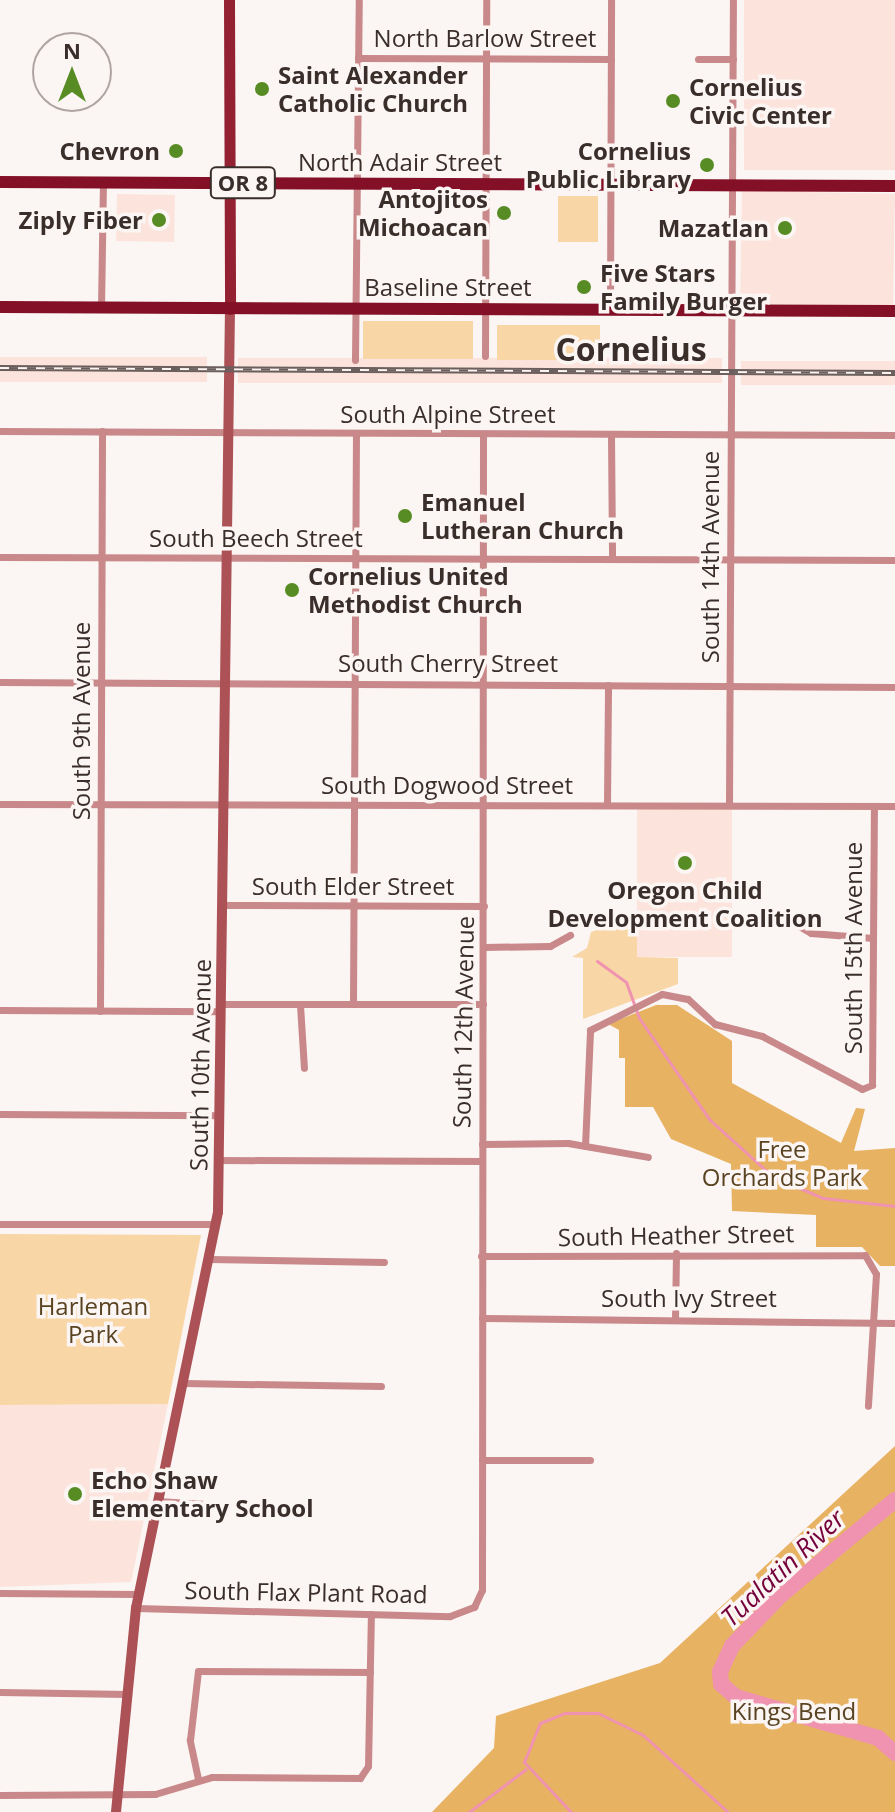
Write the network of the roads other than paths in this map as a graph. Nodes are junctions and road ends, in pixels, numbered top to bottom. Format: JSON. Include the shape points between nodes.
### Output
{"nodes":[{"id":1,"x":229,"y":0,"type":"edge"},
{"id":2,"x":359,"y":0,"type":"edge"},
{"id":3,"x":486,"y":0,"type":"edge"},
{"id":4,"x":611,"y":0,"type":"edge"},
{"id":5,"x":733,"y":0,"type":"edge"},
{"id":6,"x":358,"y":58,"type":"junction"},
{"id":7,"x":486,"y":59,"type":"junction"},
{"id":8,"x":611,"y":59,"type":"junction"},
{"id":9,"x":698,"y":59,"type":"dead end"},
{"id":10,"x":733,"y":59,"type":"junction"},
{"id":11,"x":0,"y":182,"type":"edge"},
{"id":12,"x":103,"y":182,"type":"junction"},
{"id":13,"x":229,"y":183,"type":"junction"},
{"id":14,"x":358,"y":184,"type":"junction"},
{"id":15,"x":486,"y":184,"type":"junction"},
{"id":16,"x":611,"y":185,"type":"junction"},
{"id":17,"x":732,"y":185,"type":"junction"},
{"id":18,"x":895,"y":186,"type":"edge"},
{"id":19,"x":0,"y":307,"type":"edge"},
{"id":20,"x":101,"y":308,"type":"junction"},
{"id":21,"x":230,"y":309,"type":"junction"},
{"id":22,"x":356,"y":309,"type":"junction"},
{"id":23,"x":485,"y":309,"type":"junction"},
{"id":24,"x":610,"y":310,"type":"junction"},
{"id":25,"x":732,"y":310,"type":"junction"},
{"id":26,"x":895,"y":311,"type":"edge"},
{"id":27,"x":485,"y":356,"type":"dead end"},
{"id":28,"x":355,"y":360,"type":"dead end"},
{"id":29,"x":0,"y":431,"type":"edge"},
{"id":30,"x":102,"y":431,"type":"junction"},
{"id":31,"x":228,"y":432,"type":"junction"},
{"id":32,"x":356,"y":433,"type":"junction"},
{"id":33,"x":483,"y":435,"type":"junction"},
{"id":34,"x":611,"y":435,"type":"junction"},
{"id":35,"x":731,"y":435,"type":"junction"},
{"id":36,"x":895,"y":435,"type":"edge"},
{"id":37,"x":0,"y":557,"type":"edge"},
{"id":38,"x":101,"y":557,"type":"junction"},
{"id":39,"x":228,"y":558,"type":"junction"},
{"id":40,"x":355,"y":558,"type":"junction"},
{"id":41,"x":483,"y":558,"type":"junction"},
{"id":42,"x":612,"y":559,"type":"junction"},
{"id":43,"x":730,"y":560,"type":"junction"},
{"id":44,"x":895,"y":560,"type":"edge"},
{"id":45,"x":0,"y":682,"type":"edge"},
{"id":46,"x":101,"y":682,"type":"junction"},
{"id":47,"x":228,"y":682,"type":"junction"},
{"id":48,"x":354,"y":683,"type":"junction"},
{"id":49,"x":484,"y":683,"type":"junction"},
{"id":50,"x":608,"y":685,"type":"junction"},
{"id":51,"x":730,"y":685,"type":"junction"},
{"id":52,"x":895,"y":687,"type":"edge"},
{"id":53,"x":354,"y":803,"type":"junction"},
{"id":54,"x":484,"y":803,"type":"junction"},
{"id":55,"x":0,"y":804,"type":"edge"},
{"id":56,"x":607,"y":804,"type":"junction"},
{"id":57,"x":101,"y":805,"type":"junction"},
{"id":58,"x":227,"y":805,"type":"junction"},
{"id":59,"x":729,"y":805,"type":"junction"},
{"id":60,"x":874,"y":806,"type":"junction"},
{"id":61,"x":895,"y":806,"type":"edge"},
{"id":62,"x":223,"y":905,"type":"junction"},
{"id":63,"x":484,"y":906,"type":"junction"},
{"id":64,"x":353,"y":907,"type":"junction"},
{"id":65,"x":778,"y":914,"type":"dead end"},
{"id":66,"x":570,"y":935,"type":"dead end"},
{"id":67,"x":873,"y":938,"type":"junction"},
{"id":68,"x":484,"y":947,"type":"junction"},
{"id":69,"x":353,"y":1004,"type":"junction"},
{"id":70,"x":483,"y":1004,"type":"junction"},
{"id":71,"x":300,"y":1005,"type":"junction"},
{"id":72,"x":219,"y":1007,"type":"junction"},
{"id":73,"x":0,"y":1010,"type":"edge"},
{"id":74,"x":100,"y":1011,"type":"junction"},
{"id":75,"x":304,"y":1068,"type":"dead end"},
{"id":76,"x":0,"y":1114,"type":"edge"},
{"id":77,"x":219,"y":1115,"type":"junction"},
{"id":78,"x":482,"y":1144,"type":"junction"},
{"id":79,"x":585,"y":1146,"type":"junction"},
{"id":80,"x":648,"y":1157,"type":"dead end"},
{"id":81,"x":218,"y":1160,"type":"junction"},
{"id":82,"x":481,"y":1161,"type":"junction"},
{"id":83,"x":0,"y":1224,"type":"edge"},
{"id":84,"x":216,"y":1224,"type":"junction"},
{"id":85,"x":676,"y":1253,"type":"junction"},
{"id":86,"x":481,"y":1256,"type":"junction"},
{"id":87,"x":209,"y":1259,"type":"junction"},
{"id":88,"x":384,"y":1262,"type":"dead end"},
{"id":89,"x":482,"y":1318,"type":"junction"},
{"id":90,"x":675,"y":1318,"type":"junction"},
{"id":91,"x":872,"y":1318,"type":"junction"},
{"id":92,"x":895,"y":1323,"type":"edge"},
{"id":93,"x":183,"y":1383,"type":"junction"},
{"id":94,"x":381,"y":1386,"type":"dead end"},
{"id":95,"x":868,"y":1406,"type":"dead end"},
{"id":96,"x":482,"y":1460,"type":"junction"},
{"id":97,"x":590,"y":1460,"type":"dead end"},
{"id":98,"x":158,"y":1501,"type":"junction"},
{"id":99,"x":221,"y":1505,"type":"dead end"},
{"id":100,"x":0,"y":1593,"type":"edge"},
{"id":101,"x":138,"y":1594,"type":"junction"},
{"id":102,"x":474,"y":1607,"type":"joint"},
{"id":103,"x":136,"y":1608,"type":"junction"},
{"id":104,"x":371,"y":1614,"type":"junction"},
{"id":105,"x":370,"y":1672,"type":"junction"},
{"id":106,"x":0,"y":1692,"type":"edge"},
{"id":107,"x":128,"y":1694,"type":"junction"},
{"id":108,"x":198,"y":1779,"type":"junction"},
{"id":109,"x":0,"y":1795,"type":"edge"},
{"id":110,"x":118,"y":1796,"type":"junction"},
{"id":111,"x":116,"y":1812,"type":"edge"}],
"edges":[{"from":1,"to":13,"type":"main road"},
{"from":2,"to":6,"type":"street"},
{"from":3,"to":7,"type":"street"},
{"from":4,"to":8,"type":"street"},
{"from":5,"to":10,"type":"street","name":"South 14th Avenue"},
{"from":6,"to":7,"type":"street","name":"North Barlow Street"},
{"from":6,"to":14,"type":"street"},
{"from":7,"to":8,"type":"street","name":"North Barlow Street"},
{"from":7,"to":15,"type":"street"},
{"from":8,"to":16,"type":"street"},
{"from":9,"to":10,"type":"street"},
{"from":10,"to":17,"type":"street","name":"South 14th Avenue"},
{"from":11,"to":12,"type":"highway","name":"North Adair Street","number":"OR 8"},
{"from":12,"to":13,"type":"highway","name":"North Adair Street","number":"OR 8"},
{"from":12,"to":20,"type":"street"},
{"from":13,"to":14,"type":"highway","name":"North Adair Street","number":"OR 8"},
{"from":13,"to":21,"type":"main road"},
{"from":14,"to":15,"type":"highway","name":"North Adair Street","number":"OR 8"},
{"from":14,"to":22,"type":"street"},
{"from":15,"to":16,"type":"highway","name":"North Adair Street","number":"OR 8"},
{"from":15,"to":23,"type":"street"},
{"from":16,"to":17,"type":"highway","name":"North Adair Street","number":"OR 8"},
{"from":16,"to":24,"type":"street"},
{"from":17,"to":18,"type":"highway","name":"North Adair Street","number":"OR 8"},
{"from":17,"to":25,"type":"street","name":"South 14th Avenue"},
{"from":19,"to":20,"type":"highway","name":"Baseline Street"},
{"from":20,"to":21,"type":"highway","name":"Baseline Street"},
{"from":21,"to":22,"type":"highway","name":"Baseline Street"},
{"from":21,"to":31,"type":"main road","name":"South 10th Avenue"},
{"from":22,"to":23,"type":"highway","name":"Baseline Street"},
{"from":22,"to":28,"type":"street"},
{"from":23,"to":24,"type":"highway","name":"Baseline Street"},
{"from":23,"to":27,"type":"street"},
{"from":24,"to":25,"type":"highway","name":"Baseline Street"},
{"from":25,"to":26,"type":"highway","name":"Baseline Street"},
{"from":25,"to":35,"type":"street","name":"South 14th Avenue"},
{"from":29,"to":30,"type":"street","name":"South Alpine Street"},
{"from":30,"to":31,"type":"street","name":"South Alpine Street"},
{"from":30,"to":38,"type":"street","name":"South 9th Avenue"},
{"from":31,"to":32,"type":"street","name":"South Alpine Street"},
{"from":31,"to":39,"type":"main road","name":"South 10th Avenue"},
{"from":32,"to":33,"type":"street","name":"South Alpine Street"},
{"from":32,"to":40,"type":"street"},
{"from":33,"to":34,"type":"street","name":"South Alpine Street"},
{"from":33,"to":41,"type":"street","name":"South 12th Avenue"},
{"from":34,"to":35,"type":"street","name":"South Alpine Street"},
{"from":34,"to":42,"type":"street"},
{"from":35,"to":36,"type":"street","name":"South Alpine Street"},
{"from":35,"to":43,"type":"street","name":"South 14th Avenue"},
{"from":37,"to":38,"type":"street","name":"South Beech Street"},
{"from":38,"to":39,"type":"street","name":"South Beech Street"},
{"from":38,"to":46,"type":"street","name":"South 9th Avenue"},
{"from":39,"to":40,"type":"street","name":"South Beech Street"},
{"from":39,"to":47,"type":"main road","name":"South 10th Avenue"},
{"from":40,"to":41,"type":"street","name":"South Beech Street"},
{"from":40,"to":48,"type":"street"},
{"from":41,"to":42,"type":"street","name":"South Beech Street"},
{"from":41,"to":49,"type":"street","name":"South 12th Avenue"},
{"from":42,"to":43,"type":"street","name":"South Beech Street"},
{"from":43,"to":44,"type":"street","name":"South Beech Street"},
{"from":43,"to":51,"type":"street","name":"South 14th Avenue"},
{"from":45,"to":46,"type":"street","name":"South Cherry Street"},
{"from":46,"to":47,"type":"street","name":"South Cherry Street"},
{"from":46,"to":57,"type":"street","name":"South 9th Avenue"},
{"from":47,"to":48,"type":"street","name":"South Cherry Street"},
{"from":47,"to":58,"type":"main road","name":"South 10th Avenue"},
{"from":48,"to":49,"type":"street","name":"South Cherry Street"},
{"from":48,"to":53,"type":"street"},
{"from":49,"to":50,"type":"street","name":"South Cherry Street"},
{"from":49,"to":54,"type":"street","name":"South 12th Avenue"},
{"from":50,"to":51,"type":"street","name":"South Cherry Street"},
{"from":50,"to":56,"type":"street"},
{"from":51,"to":52,"type":"street","name":"South Cherry Street"},
{"from":51,"to":59,"type":"street","name":"South 14th Avenue"},
{"from":53,"to":54,"type":"street","name":"South Dogwood Street"},
{"from":53,"to":58,"type":"street","name":"South Dogwood Street"},
{"from":53,"to":64,"type":"street"},
{"from":54,"to":56,"type":"street","name":"South Dogwood Street"},
{"from":54,"to":63,"type":"street","name":"South 12th Avenue"},
{"from":55,"to":57,"type":"street","name":"South Dogwood Street"},
{"from":56,"to":59,"type":"street","name":"South Dogwood Street"},
{"from":57,"to":58,"type":"street","name":"South Dogwood Street"},
{"from":57,"to":74,"type":"street","name":"South 9th Avenue"},
{"from":58,"to":62,"type":"main road","name":"South 10th Avenue"},
{"from":59,"to":60,"type":"street","name":"South Dogwood Street"},
{"from":60,"to":61,"type":"street","name":"South Dogwood Street"},
{"from":60,"to":67,"type":"street","name":"South 15th Avenue"},
{"from":62,"to":64,"type":"street","name":"South Elder Street"},
{"from":62,"to":72,"type":"main road","name":"South 10th Avenue"},
{"from":63,"to":64,"type":"street","name":"South Elder Street"},
{"from":63,"to":68,"type":"street","name":"South 12th Avenue"},
{"from":64,"to":69,"type":"street"},
{"from":65,"to":67,"type":"street","via":[[811,933]]},
{"from":66,"to":68,"type":"street","via":[[550,946]]},
{"from":67,"to":79,"type":"street","name":"South 15th Avenue","via":[[869,1089],[762,1036],[715,1024],[688,999],[662,994],[621,1010],[590,1030]]},
{"from":68,"to":70,"type":"street","name":"South 12th Avenue"},
{"from":69,"to":70,"type":"street"},
{"from":69,"to":71,"type":"street"},
{"from":70,"to":78,"type":"street","name":"South 12th Avenue"},
{"from":71,"to":72,"type":"street"},
{"from":71,"to":75,"type":"street"},
{"from":72,"to":74,"type":"street"},
{"from":72,"to":77,"type":"main road","name":"South 10th Avenue"},
{"from":73,"to":74,"type":"street"},
{"from":76,"to":77,"type":"street"},
{"from":77,"to":81,"type":"main road","name":"South 10th Avenue"},
{"from":78,"to":79,"type":"street"},
{"from":78,"to":82,"type":"street","name":"South 12th Avenue"},
{"from":79,"to":80,"type":"street"},
{"from":81,"to":82,"type":"street"},
{"from":81,"to":84,"type":"main road","name":"South 10th Avenue"},
{"from":82,"to":86,"type":"street","name":"South 12th Avenue"},
{"from":83,"to":84,"type":"street"},
{"from":84,"to":87,"type":"main road","name":"South 10th Avenue"},
{"from":85,"to":86,"type":"street","name":"South Heather Street"},
{"from":85,"to":90,"type":"street"},
{"from":85,"to":91,"type":"street","name":"South Heather Street","via":[[871,1259]]},
{"from":86,"to":89,"type":"street","name":"South 12th Avenue"},
{"from":87,"to":88,"type":"street"},
{"from":87,"to":93,"type":"main road","name":"South 10th Avenue"},
{"from":89,"to":90,"type":"street","name":"South Ivy Street"},
{"from":89,"to":96,"type":"street","name":"South 12th Avenue"},
{"from":90,"to":91,"type":"street","name":"South Ivy Street"},
{"from":91,"to":92,"type":"street","name":"South Ivy Street"},
{"from":91,"to":95,"type":"street"},
{"from":93,"to":94,"type":"street"},
{"from":93,"to":98,"type":"main road","name":"South 10th Avenue"},
{"from":96,"to":97,"type":"street"},
{"from":96,"to":102,"type":"street","name":"South 12th Avenue","via":[[482,1590]]},
{"from":98,"to":99,"type":"street"},
{"from":98,"to":101,"type":"main road","name":"South 10th Avenue"},
{"from":100,"to":101,"type":"street"},
{"from":101,"to":103,"type":"main road","name":"South 10th Avenue"},
{"from":102,"to":104,"type":"street","name":"South Flax Plant Road","via":[[450,1616]]},
{"from":103,"to":104,"type":"street","name":"South Flax Plant Road"},
{"from":103,"to":107,"type":"main road","name":"South 10th Avenue"},
{"from":104,"to":105,"type":"street"},
{"from":105,"to":108,"type":"street","via":[[364,1776]]},
{"from":105,"to":108,"type":"street","via":[[194,1675],[190,1746]]},
{"from":106,"to":107,"type":"street"},
{"from":107,"to":110,"type":"main road","name":"South 10th Avenue"},
{"from":108,"to":110,"type":"street","via":[[161,1793]]},
{"from":109,"to":110,"type":"street"},
{"from":110,"to":111,"type":"main road","name":"South 10th Avenue"}]}
